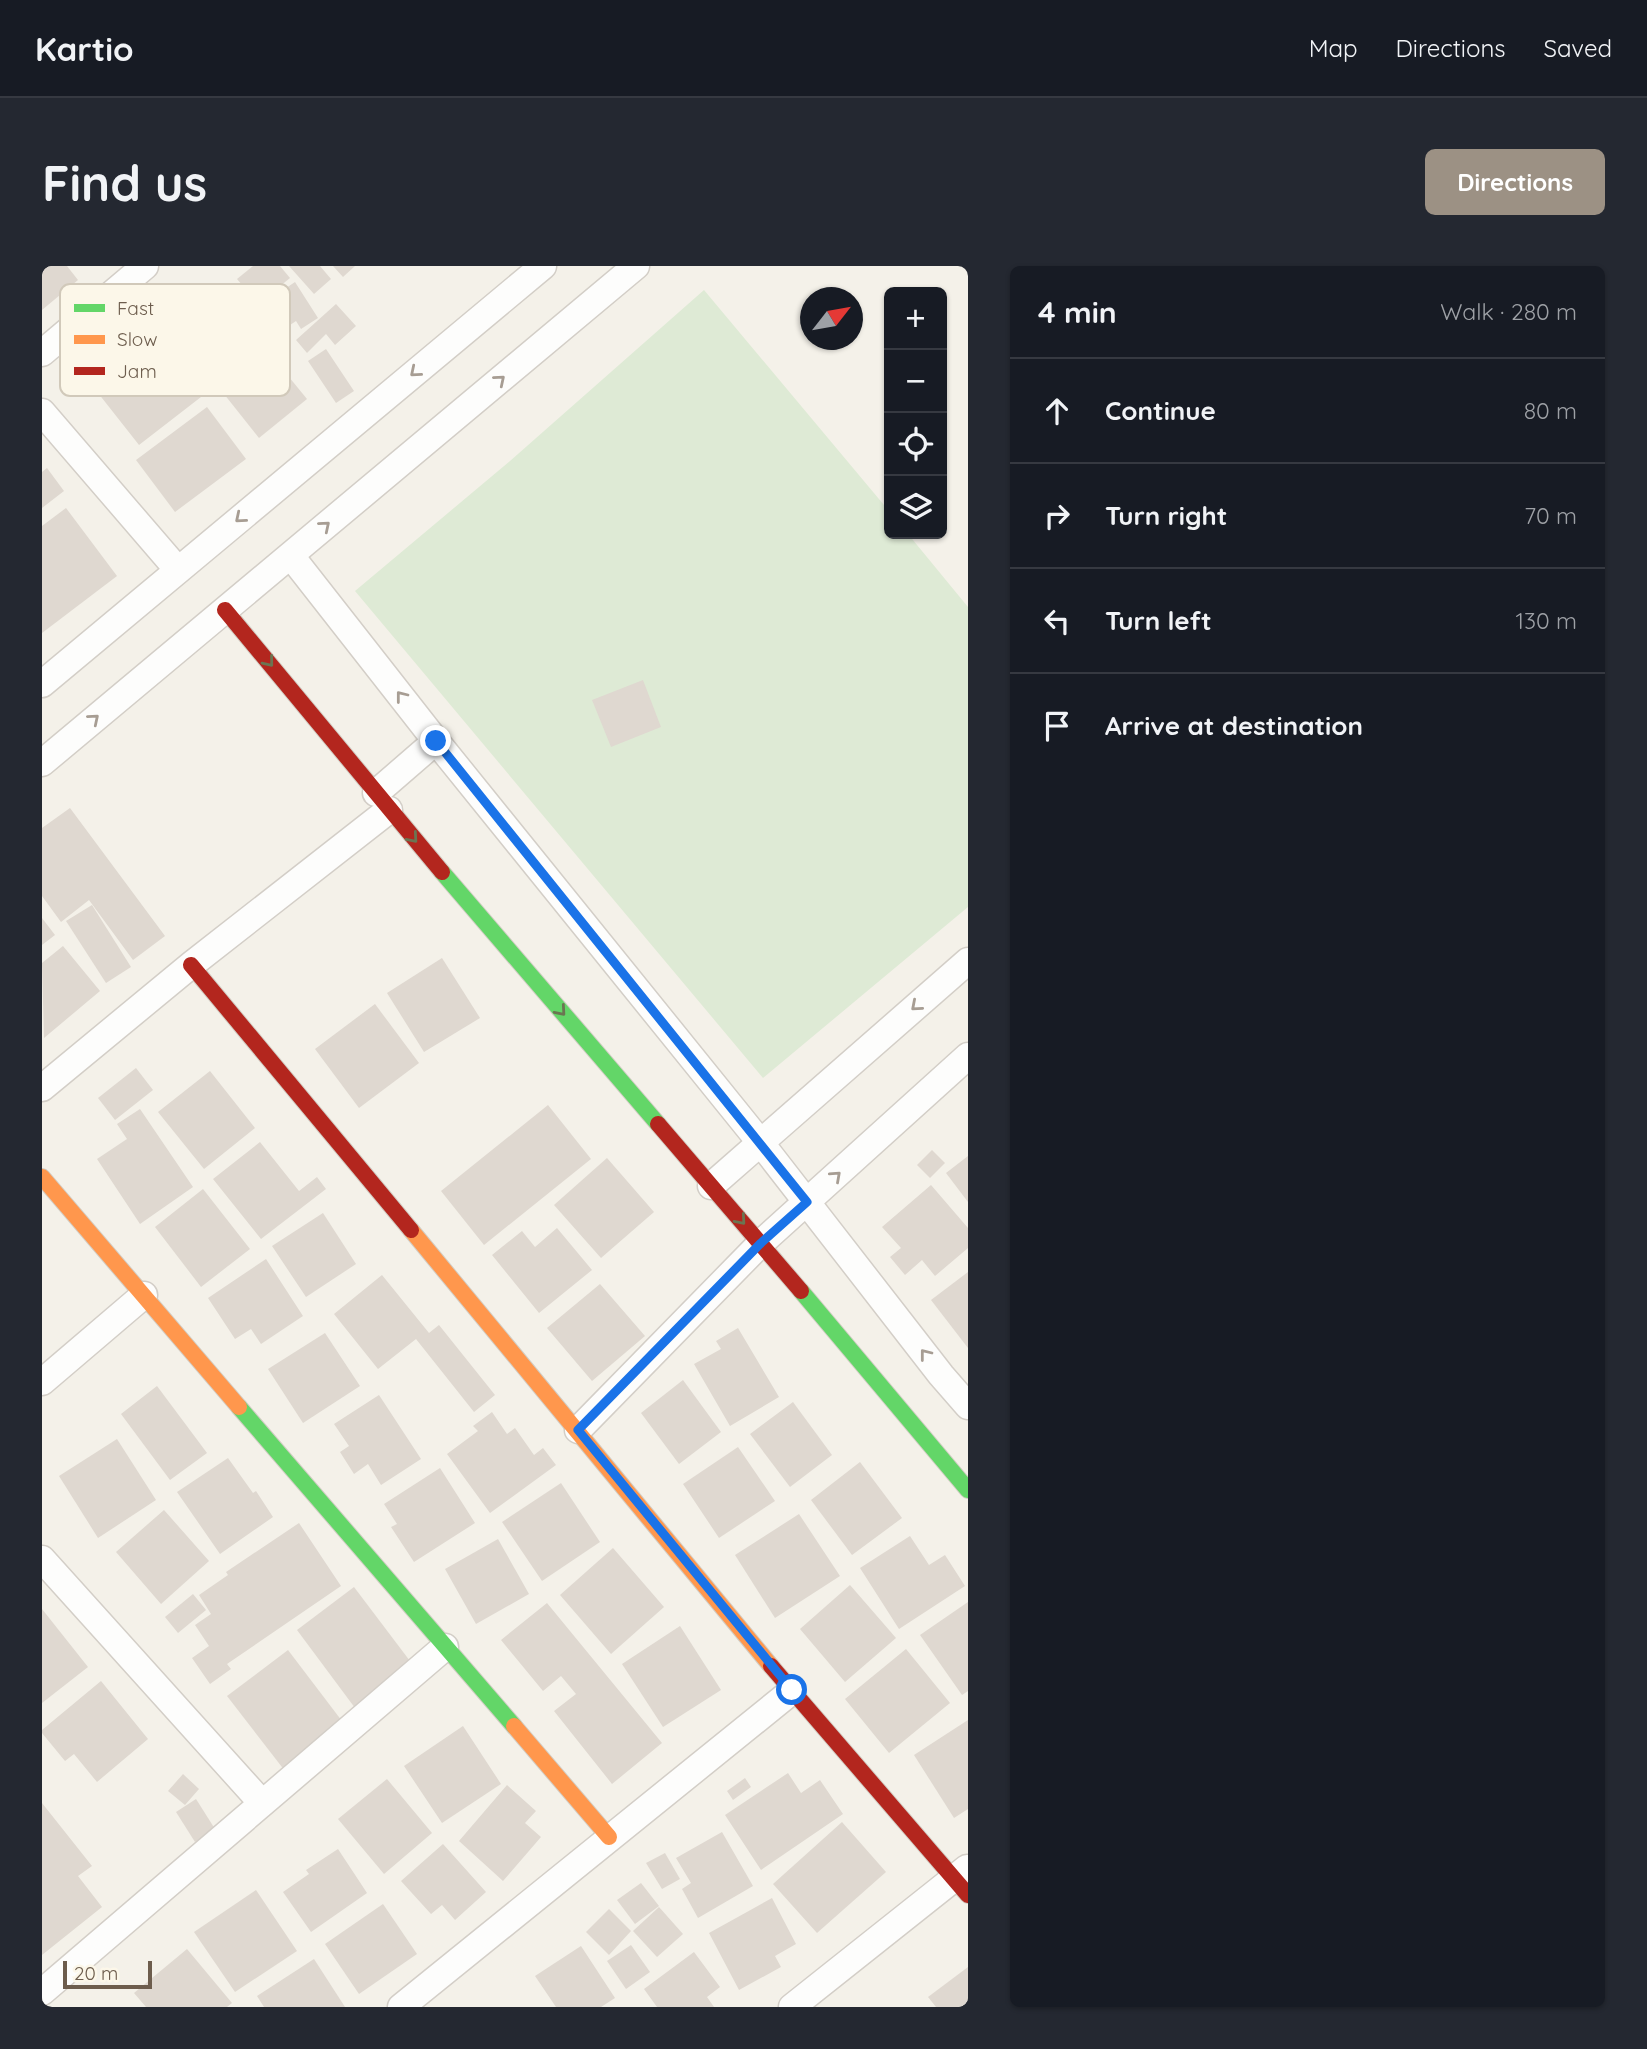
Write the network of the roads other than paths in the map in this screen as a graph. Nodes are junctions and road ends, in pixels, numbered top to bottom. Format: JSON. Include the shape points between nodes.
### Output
{"nodes":[{"id":1,"x":145,"y":266,"type":"edge"},
{"id":2,"x":543,"y":266,"type":"edge"},
{"id":3,"x":636,"y":266,"type":"edge"},
{"id":4,"x":124,"y":284,"type":"edge"},
{"id":5,"x":60,"y":338,"type":"edge"},
{"id":6,"x":42,"y":353,"type":"edge"},
{"id":7,"x":42,"y":412,"type":"edge"},
{"id":8,"x":291,"y":556,"type":"junction"},
{"id":9,"x":178,"y":570,"type":"junction"},
{"id":10,"x":225,"y":610,"type":"junction"},
{"id":11,"x":42,"y":684,"type":"edge"},
{"id":12,"x":436,"y":741,"type":"junction"},
{"id":13,"x":42,"y":763,"type":"edge"},
{"id":14,"x":382,"y":801,"type":"junction"},
{"id":15,"x":968,"y":961,"type":"edge"},
{"id":16,"x":191,"y":965,"type":"junction"},
{"id":17,"x":968,"y":1056,"type":"edge"},
{"id":18,"x":42,"y":1088,"type":"edge"},
{"id":19,"x":761,"y":1142,"type":"junction"},
{"id":20,"x":42,"y":1177,"type":"edge"},
{"id":21,"x":712,"y":1186,"type":"junction"},
{"id":22,"x":807,"y":1202,"type":"junction"},
{"id":23,"x":761,"y":1243,"type":"junction"},
{"id":24,"x":144,"y":1296,"type":"junction"},
{"id":25,"x":42,"y":1382,"type":"edge"},
{"id":26,"x":968,"y":1406,"type":"edge"},
{"id":27,"x":578,"y":1430,"type":"junction"},
{"id":28,"x":968,"y":1490,"type":"edge"},
{"id":29,"x":42,"y":1559,"type":"edge"},
{"id":30,"x":445,"y":1647,"type":"junction"},
{"id":31,"x":792,"y":1690,"type":"junction"},
{"id":32,"x":262,"y":1803,"type":"junction"},
{"id":33,"x":609,"y":1837,"type":"junction"},
{"id":34,"x":963,"y":1880,"type":"edge"},
{"id":35,"x":42,"y":1992,"type":"edge"},
{"id":36,"x":401,"y":2007,"type":"edge"},
{"id":37,"x":792,"y":2007,"type":"edge"}],
"edges":[{"from":1,"to":4,"type":"street"},
{"from":2,"to":9,"type":"street","one_way":true},
{"from":8,"to":3,"type":"street","one_way":true},
{"from":5,"to":6,"type":"street"},
{"from":7,"to":9,"type":"street"},
{"from":8,"to":10,"type":"street"},
{"from":12,"to":8,"type":"street","one_way":true},
{"from":9,"to":11,"type":"street"},
{"from":13,"to":10,"type":"street","one_way":true},
{"from":10,"to":14,"type":"street","one_way":true},
{"from":12,"to":14,"type":"street"},
{"from":12,"to":19,"type":"street"},
{"from":14,"to":16,"type":"street"},
{"from":14,"to":21,"type":"street","one_way":true},
{"from":15,"to":19,"type":"street","one_way":true},
{"from":16,"to":18,"type":"street"},
{"from":16,"to":27,"type":"street"},
{"from":22,"to":17,"type":"street","one_way":true},
{"from":19,"to":21,"type":"street"},
{"from":19,"to":22,"type":"street"},
{"from":20,"to":24,"type":"street"},
{"from":21,"to":23,"type":"street","one_way":true},
{"from":22,"to":23,"type":"street"},
{"from":26,"to":22,"type":"street","one_way":true},
{"from":23,"to":27,"type":"street"},
{"from":23,"to":28,"type":"street"},
{"from":24,"to":25,"type":"street"},
{"from":24,"to":30,"type":"street"},
{"from":27,"to":31,"type":"street"},
{"from":29,"to":32,"type":"street"},
{"from":30,"to":32,"type":"street"},
{"from":30,"to":33,"type":"street"},
{"from":31,"to":33,"type":"street"},
{"from":31,"to":34,"type":"street"},
{"from":32,"to":35,"type":"street"},
{"from":33,"to":36,"type":"street"},
{"from":34,"to":37,"type":"street"}]}
